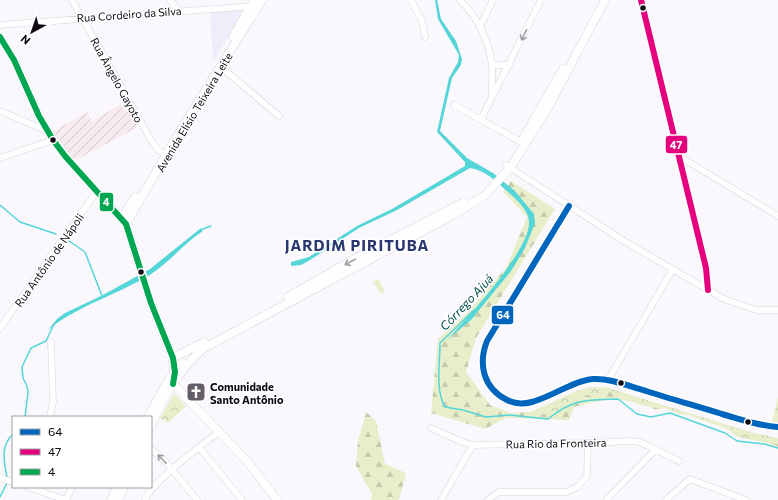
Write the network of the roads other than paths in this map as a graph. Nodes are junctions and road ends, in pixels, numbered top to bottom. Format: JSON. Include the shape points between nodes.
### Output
{"nodes":[{"id":1,"x":72,"y":0,"type":"edge"},
{"id":2,"x":170,"y":0,"type":"edge"},
{"id":3,"x":411,"y":0,"type":"edge"},
{"id":4,"x":460,"y":0,"type":"edge"},
{"id":5,"x":493,"y":0,"type":"edge"},
{"id":6,"x":541,"y":0,"type":"edge"},
{"id":7,"x":600,"y":0,"type":"edge"},
{"id":8,"x":605,"y":0,"type":"edge"},
{"id":9,"x":641,"y":0,"type":"edge"},
{"id":10,"x":257,"y":2,"type":"edge"},
{"id":11,"x":179,"y":11,"type":"junction"},
{"id":12,"x":82,"y":18,"type":"junction"},
{"id":13,"x":0,"y":25,"type":"edge"},
{"id":14,"x":480,"y":27,"type":"junction"},
{"id":15,"x":0,"y":37,"type":"edge"},
{"id":16,"x":425,"y":37,"type":"dead end"},
{"id":17,"x":492,"y":65,"type":"junction"},
{"id":18,"x":510,"y":65,"type":"junction"},
{"id":19,"x":222,"y":66,"type":"junction"},
{"id":20,"x":204,"y":91,"type":"junction"},
{"id":21,"x":492,"y":98,"type":"junction"},
{"id":22,"x":454,"y":105,"type":"dead end"},
{"id":23,"x":0,"y":111,"type":"edge"},
{"id":24,"x":279,"y":116,"type":"dead end"},
{"id":25,"x":481,"y":119,"type":"junction"},
{"id":26,"x":47,"y":131,"type":"junction"},
{"id":27,"x":53,"y":140,"type":"junction"},
{"id":28,"x":524,"y":143,"type":"junction"},
{"id":29,"x":164,"y":154,"type":"junction"},
{"id":30,"x":677,"y":155,"type":"junction"},
{"id":31,"x":0,"y":158,"type":"edge"},
{"id":32,"x":508,"y":167,"type":"junction"},
{"id":33,"x":495,"y":183,"type":"junction"},
{"id":34,"x":97,"y":191,"type":"junction"},
{"id":35,"x":569,"y":206,"type":"junction"},
{"id":36,"x":778,"y":216,"type":"edge"},
{"id":37,"x":124,"y":221,"type":"junction"},
{"id":38,"x":674,"y":269,"type":"junction"},
{"id":39,"x":708,"y":290,"type":"junction"},
{"id":40,"x":778,"y":310,"type":"edge"},
{"id":41,"x":0,"y":328,"type":"edge"},
{"id":42,"x":51,"y":342,"type":"dead end"},
{"id":43,"x":204,"y":342,"type":"junction"},
{"id":44,"x":173,"y":358,"type":"junction"},
{"id":45,"x":175,"y":372,"type":"junction"},
{"id":46,"x":608,"y":380,"type":"junction"},
{"id":47,"x":173,"y":384,"type":"junction"},
{"id":48,"x":180,"y":392,"type":"junction"},
{"id":49,"x":167,"y":394,"type":"junction"},
{"id":50,"x":50,"y":416,"type":"edge"},
{"id":51,"x":149,"y":416,"type":"edge"},
{"id":52,"x":152,"y":424,"type":"edge"},
{"id":53,"x":778,"y":427,"type":"edge"},
{"id":54,"x":431,"y":428,"type":"dead end"},
{"id":55,"x":219,"y":432,"type":"junction"},
{"id":56,"x":588,"y":443,"type":"junction"},
{"id":57,"x":473,"y":445,"type":"junction"},
{"id":58,"x":199,"y":447,"type":"junction"},
{"id":59,"x":656,"y":449,"type":"junction"},
{"id":60,"x":152,"y":450,"type":"edge"},
{"id":61,"x":679,"y":461,"type":"dead end"},
{"id":62,"x":172,"y":469,"type":"junction"},
{"id":63,"x":0,"y":478,"type":"edge"},
{"id":64,"x":11,"y":480,"type":"edge"},
{"id":65,"x":31,"y":488,"type":"edge"},
{"id":66,"x":72,"y":488,"type":"edge"},
{"id":67,"x":117,"y":488,"type":"edge"},
{"id":68,"x":123,"y":488,"type":"edge"},
{"id":69,"x":567,"y":492,"type":"junction"},
{"id":70,"x":146,"y":497,"type":"edge"},
{"id":71,"x":119,"y":498,"type":"edge"},
{"id":72,"x":66,"y":500,"type":"edge"},
{"id":73,"x":111,"y":500,"type":"edge"},
{"id":74,"x":152,"y":500,"type":"edge"},
{"id":75,"x":197,"y":500,"type":"edge"},
{"id":76,"x":242,"y":500,"type":"edge"},
{"id":77,"x":276,"y":500,"type":"edge"},
{"id":78,"x":441,"y":500,"type":"edge"},
{"id":79,"x":488,"y":500,"type":"edge"},
{"id":80,"x":567,"y":500,"type":"edge"},
{"id":81,"x":606,"y":500,"type":"edge"},
{"id":82,"x":666,"y":500,"type":"edge"},
{"id":83,"x":746,"y":500,"type":"edge"}],
"edges":[{"from":1,"to":12,"type":"street","name":"Rua Ângelo Gayoto"},
{"from":2,"to":11,"type":"street"},
{"from":3,"to":16,"type":"street","via":[[422,22]]},
{"from":4,"to":14,"type":"street"},
{"from":5,"to":14,"type":"street"},
{"from":6,"to":18,"type":"street","one_way":true},
{"from":7,"to":28,"type":"main road"},
{"from":8,"to":28,"type":"main road","via":[[549,106]]},
{"from":9,"to":30,"type":"street"},
{"from":10,"to":11,"type":"street","name":"Rua Cordeiro da Silva"},
{"from":10,"to":19,"type":"main road","name":"Avenida Elísio Teixeira Leite"},
{"from":10,"to":20,"type":"main road","name":"Avenida Elísio Teixeira Leite"},
{"from":11,"to":12,"type":"street","name":"Rua Cordeiro da Silva"},
{"from":12,"to":13,"type":"street","name":"Rua Cordeiro da Silva"},
{"from":12,"to":29,"type":"street","name":"Rua Ângelo Gayoto","via":[[150,140]]},
{"from":14,"to":17,"type":"street"},
{"from":15,"to":26,"type":"main road","via":[[14,60]]},
{"from":17,"to":18,"type":"street"},
{"from":17,"to":21,"type":"street"},
{"from":18,"to":21,"type":"street"},
{"from":19,"to":20,"type":"main road","name":"Avenida Elísio Teixeira Leite"},
{"from":19,"to":24,"type":"street"},
{"from":20,"to":29,"type":"main road","name":"Avenida Elísio Teixeira Leite"},
{"from":21,"to":25,"type":"street"},
{"from":22,"to":25,"type":"street"},
{"from":23,"to":26,"type":"street"},
{"from":25,"to":28,"type":"street"},
{"from":26,"to":27,"type":"main road"},
{"from":27,"to":31,"type":"street"},
{"from":27,"to":34,"type":"main road"},
{"from":28,"to":32,"type":"main road"},
{"from":29,"to":37,"type":"main road","name":"Avenida Elísio Teixeira Leite"},
{"from":30,"to":36,"type":"street"},
{"from":30,"to":39,"type":"street","via":[[706,268]]},
{"from":32,"to":33,"type":"main road"},
{"from":32,"to":35,"type":"street"},
{"from":33,"to":43,"type":"main road","one_way":true},
{"from":33,"to":47,"type":"main road","via":[[485,195],[455,214],[204,348]]},
{"from":34,"to":37,"type":"main road"},
{"from":34,"to":41,"type":"street","name":"Rua Antônio de Nápoli"},
{"from":35,"to":38,"type":"street"},
{"from":35,"to":46,"type":"street","via":[[487,341],[482,355],[482,368],[488,384],[497,394],[517,404],[534,402],[580,381]]},
{"from":37,"to":44,"type":"main road","via":[[156,317]]},
{"from":38,"to":39,"type":"street"},
{"from":38,"to":46,"type":"street"},
{"from":39,"to":40,"type":"street","via":[[736,305],[756,310]]},
{"from":42,"to":50,"type":"street","via":[[53,402]]},
{"from":43,"to":44,"type":"main road"},
{"from":43,"to":45,"type":"main road"},
{"from":44,"to":45,"type":"main road"},
{"from":45,"to":47,"type":"main road"},
{"from":45,"to":51,"type":"main road"},
{"from":46,"to":53,"type":"street","via":[[750,422]]},
{"from":47,"to":48,"type":"main road"},
{"from":47,"to":49,"type":"main road"},
{"from":48,"to":49,"type":"main road"},
{"from":48,"to":55,"type":"main road"},
{"from":49,"to":52,"type":"main road"},
{"from":54,"to":57,"type":"street","name":"Rua Rio da Fronteira"},
{"from":55,"to":58,"type":"street"},
{"from":55,"to":77,"type":"main road","via":[[252,466]]},
{"from":56,"to":57,"type":"street","name":"Rua Rio da Fronteira"},
{"from":56,"to":59,"type":"street","name":"Rua Rio da Fronteira","via":[[630,441]]},
{"from":56,"to":69,"type":"street","via":[[587,476],[577,487]]},
{"from":57,"to":78,"type":"street"},
{"from":58,"to":62,"type":"street"},
{"from":58,"to":76,"type":"street"},
{"from":59,"to":61,"type":"street","name":"Rua Rio da Fronteira"},
{"from":59,"to":81,"type":"street"},
{"from":62,"to":60,"type":"street","one_way":true},
{"from":62,"to":70,"type":"street"},
{"from":62,"to":75,"type":"street"},
{"from":63,"to":64,"type":"street"},
{"from":65,"to":72,"type":"street"},
{"from":66,"to":72,"type":"street"},
{"from":67,"to":73,"type":"main road"},
{"from":68,"to":71,"type":"main road"},
{"from":69,"to":79,"type":"street","via":[[498,492]]},
{"from":69,"to":80,"type":"street"},
{"from":70,"to":74,"type":"street"},
{"from":82,"to":83,"type":"street","via":[[690,479]]}]}
